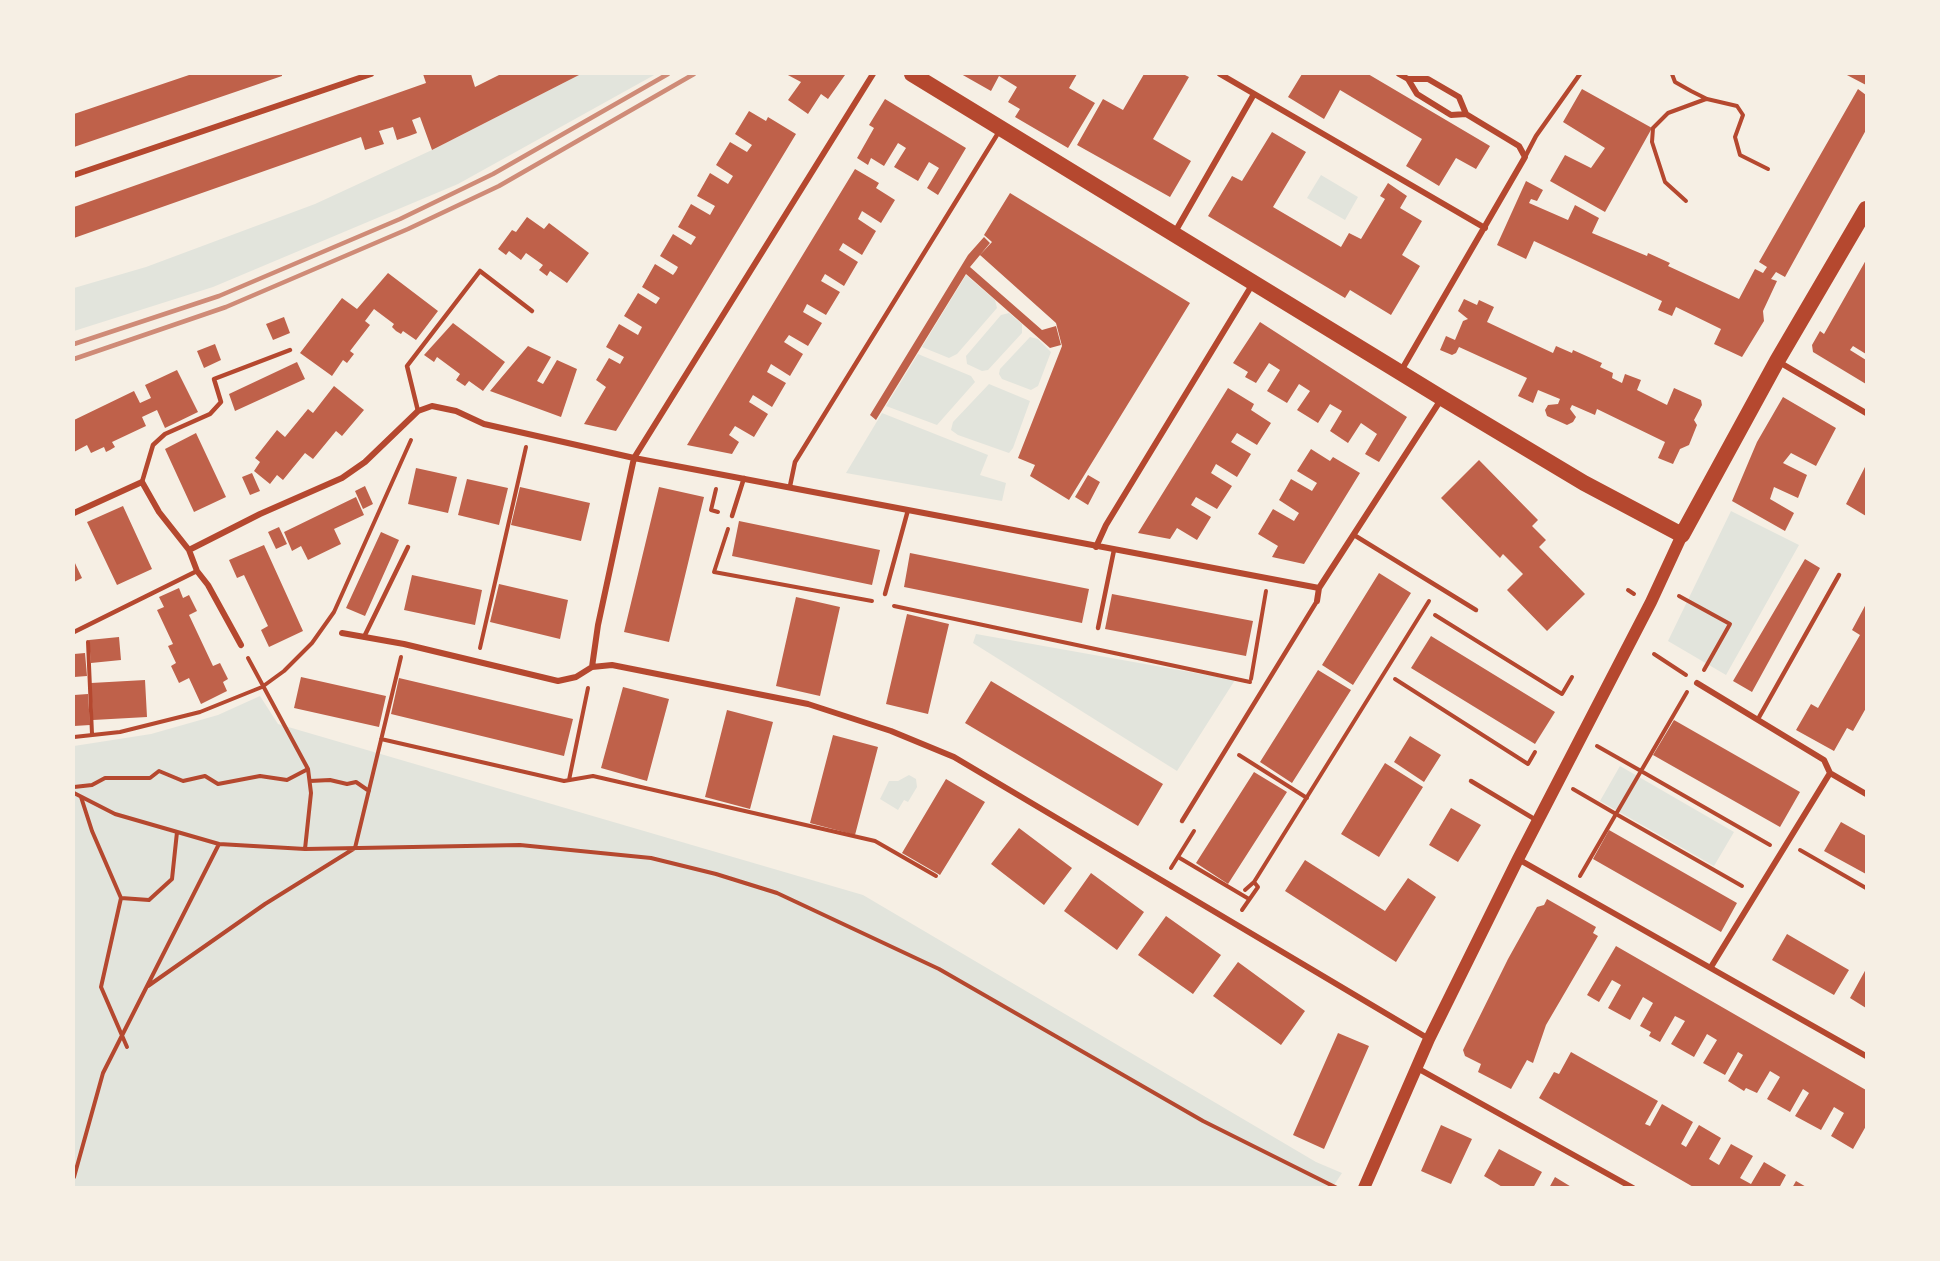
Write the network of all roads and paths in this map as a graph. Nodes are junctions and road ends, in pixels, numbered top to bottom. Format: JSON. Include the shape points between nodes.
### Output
{"nodes":[{"id":1,"x":371,"y":74,"type":"edge"},
{"id":2,"x":873,"y":74,"type":"edge"},
{"id":3,"x":912,"y":74,"type":"edge"},
{"id":4,"x":1220,"y":74,"type":"edge"},
{"id":5,"x":1399,"y":74,"type":"edge"},
{"id":6,"x":1580,"y":74,"type":"edge"},
{"id":7,"x":1672,"y":74,"type":"edge"},
{"id":8,"x":1408,"y":79,"type":"junction"},
{"id":9,"x":1254,"y":94,"type":"junction"},
{"id":10,"x":1707,"y":99,"type":"junction"},
{"id":11,"x":1466,"y":114,"type":"junction"},
{"id":12,"x":1002,"y":128,"type":"junction"},
{"id":13,"x":1525,"y":157,"type":"junction"},
{"id":14,"x":1768,"y":169,"type":"dead end"},
{"id":15,"x":74,"y":175,"type":"edge"},
{"id":16,"x":1686,"y":201,"type":"dead end"},
{"id":17,"x":1866,"y":209,"type":"edge"},
{"id":18,"x":1485,"y":228,"type":"junction"},
{"id":19,"x":1175,"y":233,"type":"junction"},
{"id":20,"x":1254,"y":281,"type":"junction"},
{"id":21,"x":532,"y":311,"type":"dead end"},
{"id":22,"x":290,"y":350,"type":"dead end"},
{"id":23,"x":1777,"y":361,"type":"junction"},
{"id":24,"x":1401,"y":372,"type":"junction"},
{"id":25,"x":1442,"y":398,"type":"junction"},
{"id":26,"x":418,"y":411,"type":"junction"},
{"id":27,"x":1866,"y":413,"type":"edge"},
{"id":28,"x":529,"y":434,"type":"junction"},
{"id":29,"x":634,"y":458,"type":"junction"},
{"id":30,"x":720,"y":474,"type":"junction"},
{"id":31,"x":744,"y":478,"type":"junction"},
{"id":32,"x":142,"y":482,"type":"junction"},
{"id":33,"x":790,"y":486,"type":"junction"},
{"id":34,"x":908,"y":510,"type":"junction"},
{"id":35,"x":74,"y":513,"type":"edge"},
{"id":36,"x":732,"y":516,"type":"junction"},
{"id":37,"x":1354,"y":535,"type":"junction"},
{"id":38,"x":1682,"y":535,"type":"junction"},
{"id":39,"x":408,"y":547,"type":"dead end"},
{"id":40,"x":1096,"y":547,"type":"junction"},
{"id":41,"x":189,"y":550,"type":"junction"},
{"id":42,"x":1114,"y":550,"type":"junction"},
{"id":43,"x":197,"y":571,"type":"junction"},
{"id":44,"x":1839,"y":575,"type":"dead end"},
{"id":45,"x":1268,"y":579,"type":"junction"},
{"id":46,"x":1319,"y":588,"type":"junction"},
{"id":47,"x":1628,"y":590,"type":"dead end"},
{"id":48,"x":885,"y":594,"type":"dead end"},
{"id":49,"x":1634,"y":594,"type":"dead end"},
{"id":50,"x":1678,"y":596,"type":"dead end"},
{"id":51,"x":1317,"y":601,"type":"joint"},
{"id":52,"x":1429,"y":601,"type":"dead end"},
{"id":53,"x":1476,"y":610,"type":"dead end"},
{"id":54,"x":1435,"y":615,"type":"dead end"},
{"id":55,"x":87,"y":626,"type":"junction"},
{"id":56,"x":1098,"y":628,"type":"dead end"},
{"id":57,"x":74,"y":633,"type":"edge"},
{"id":58,"x":342,"y":633,"type":"dead end"},
{"id":59,"x":364,"y":637,"type":"junction"},
{"id":60,"x":404,"y":644,"type":"junction"},
{"id":61,"x":241,"y":645,"type":"joint"},
{"id":62,"x":1654,"y":654,"type":"dead end"},
{"id":63,"x":477,"y":663,"type":"junction"},
{"id":64,"x":1707,"y":664,"type":"dead end"},
{"id":65,"x":592,"y":667,"type":"junction"},
{"id":66,"x":1572,"y":676,"type":"dead end"},
{"id":67,"x":1395,"y":679,"type":"dead end"},
{"id":68,"x":1250,"y":682,"type":"junction"},
{"id":69,"x":1695,"y":682,"type":"junction"},
{"id":70,"x":262,"y":687,"type":"junction"},
{"id":71,"x":1264,"y":688,"type":"junction"},
{"id":72,"x":1758,"y":720,"type":"junction"},
{"id":73,"x":92,"y":734,"type":"junction"},
{"id":74,"x":74,"y":736,"type":"edge"},
{"id":75,"x":381,"y":739,"type":"junction"},
{"id":76,"x":1227,"y":748,"type":"junction"},
{"id":77,"x":1602,"y":748,"type":"dead end"},
{"id":78,"x":1535,"y":752,"type":"dead end"},
{"id":79,"x":308,"y":769,"type":"junction"},
{"id":80,"x":1641,"y":771,"type":"junction"},
{"id":81,"x":1830,"y":773,"type":"junction"},
{"id":82,"x":569,"y":780,"type":"junction"},
{"id":83,"x":1471,"y":780,"type":"dead end"},
{"id":84,"x":310,"y":781,"type":"junction"},
{"id":85,"x":74,"y":788,"type":"edge"},
{"id":86,"x":369,"y":791,"type":"junction"},
{"id":87,"x":1579,"y":792,"type":"dead end"},
{"id":88,"x":74,"y":793,"type":"edge"},
{"id":89,"x":1866,"y":794,"type":"edge"},
{"id":90,"x":81,"y":796,"type":"junction"},
{"id":91,"x":1307,"y":798,"type":"junction"},
{"id":92,"x":1616,"y":814,"type":"junction"},
{"id":93,"x":1182,"y":821,"type":"dead end"},
{"id":94,"x":1539,"y":821,"type":"junction"},
{"id":95,"x":1194,"y":831,"type":"dead end"},
{"id":96,"x":177,"y":832,"type":"junction"},
{"id":97,"x":1786,"y":842,"type":"junction"},
{"id":98,"x":219,"y":844,"type":"junction"},
{"id":99,"x":356,"y":848,"type":"junction"},
{"id":100,"x":305,"y":849,"type":"junction"},
{"id":101,"x":1781,"y":851,"type":"junction"},
{"id":102,"x":1518,"y":859,"type":"junction"},
{"id":103,"x":936,"y":876,"type":"dead end"},
{"id":104,"x":1256,"y":885,"type":"junction"},
{"id":105,"x":1866,"y":888,"type":"edge"},
{"id":106,"x":1572,"y":889,"type":"junction"},
{"id":107,"x":1245,"y":890,"type":"dead end"},
{"id":108,"x":1755,"y":894,"type":"junction"},
{"id":109,"x":120,"y":898,"type":"junction"},
{"id":110,"x":1711,"y":967,"type":"junction"},
{"id":111,"x":148,"y":987,"type":"junction"},
{"id":112,"x":122,"y":1035,"type":"junction"},
{"id":113,"x":1429,"y":1039,"type":"junction"},
{"id":114,"x":127,"y":1047,"type":"dead end"},
{"id":115,"x":1866,"y":1056,"type":"edge"},
{"id":116,"x":1417,"y":1068,"type":"junction"},
{"id":117,"x":74,"y":1177,"type":"edge"},
{"id":118,"x":1337,"y":1188,"type":"edge"},
{"id":119,"x":1364,"y":1188,"type":"edge"},
{"id":120,"x":1633,"y":1188,"type":"edge"}],
"edges":[{"from":1,"to":15,"type":"street"},
{"from":2,"to":29,"type":"street"},
{"from":3,"to":12,"type":"highway"},
{"from":4,"to":9,"type":"street"},
{"from":5,"to":8,"type":"street"},
{"from":6,"to":13,"type":"lane"},
{"from":7,"to":10,"type":"path","via":[[1676,82]]},
{"from":8,"to":11,"type":"street","via":[[1417,94],[1451,115]]},
{"from":8,"to":11,"type":"street","via":[[1428,79],[1459,97]]},
{"from":9,"to":18,"type":"street"},
{"from":9,"to":19,"type":"street"},
{"from":10,"to":14,"type":"path","via":[[1737,106],[1743,115],[1735,137],[1740,155]]},
{"from":10,"to":16,"type":"path","via":[[1668,113],[1653,128],[1652,142],[1665,183]]},
{"from":11,"to":13,"type":"street","via":[[1519,146]]},
{"from":12,"to":19,"type":"highway"},
{"from":12,"to":33,"type":"lane","via":[[795,462]]},
{"from":13,"to":18,"type":"street"},
{"from":17,"to":23,"type":"highway"},
{"from":18,"to":24,"type":"street"},
{"from":19,"to":20,"type":"highway"},
{"from":20,"to":24,"type":"highway"},
{"from":20,"to":40,"type":"street"},
{"from":21,"to":26,"type":"lane","via":[[480,272],[406,366]]},
{"from":22,"to":32,"type":"lane","via":[[214,379],[221,402],[210,414],[165,434],[153,445]]},
{"from":23,"to":27,"type":"street"},
{"from":23,"to":38,"type":"highway"},
{"from":24,"to":25,"type":"highway"},
{"from":25,"to":37,"type":"street"},
{"from":25,"to":38,"type":"highway","via":[[1584,483]]},
{"from":26,"to":28,"type":"street","via":[[432,406]]},
{"from":26,"to":41,"type":"street","via":[[365,462],[342,478],[260,513]]},
{"from":26,"to":70,"type":"path","via":[[416,429],[334,612],[312,643]]},
{"from":28,"to":29,"type":"street"},
{"from":28,"to":63,"type":"path"},
{"from":29,"to":30,"type":"street"},
{"from":29,"to":65,"type":"street"},
{"from":30,"to":31,"type":"street"},
{"from":30,"to":36,"type":"path","via":[[711,510]]},
{"from":31,"to":33,"type":"street"},
{"from":31,"to":36,"type":"lane"},
{"from":32,"to":35,"type":"street"},
{"from":32,"to":41,"type":"street","via":[[159,512]]},
{"from":33,"to":34,"type":"street"},
{"from":34,"to":40,"type":"street"},
{"from":34,"to":48,"type":"lane"},
{"from":36,"to":68,"type":"path","via":[[714,572],[871,601]]},
{"from":37,"to":46,"type":"street"},
{"from":37,"to":53,"type":"lane"},
{"from":38,"to":94,"type":"main road"},
{"from":39,"to":59,"type":"lane"},
{"from":40,"to":42,"type":"street"},
{"from":41,"to":43,"type":"street"},
{"from":42,"to":45,"type":"street"},
{"from":42,"to":56,"type":"lane"},
{"from":43,"to":55,"type":"lane"},
{"from":43,"to":61,"type":"street"},
{"from":44,"to":72,"type":"lane"},
{"from":45,"to":46,"type":"street"},
{"from":45,"to":68,"type":"path"},
{"from":46,"to":51,"type":"street"},
{"from":47,"to":49,"type":"path"},
{"from":50,"to":64,"type":"path","via":[[1730,624]]},
{"from":51,"to":71,"type":"lane"},
{"from":52,"to":91,"type":"path"},
{"from":54,"to":66,"type":"path","via":[[1562,694]]},
{"from":55,"to":57,"type":"lane"},
{"from":55,"to":73,"type":"path"},
{"from":58,"to":59,"type":"street"},
{"from":59,"to":60,"type":"street"},
{"from":60,"to":63,"type":"street"},
{"from":60,"to":75,"type":"path"},
{"from":61,"to":70,"type":"path"},
{"from":62,"to":69,"type":"path"},
{"from":63,"to":65,"type":"street","via":[[558,681],[576,677]]},
{"from":65,"to":82,"type":"path"},
{"from":65,"to":113,"type":"street","via":[[612,665],[808,704],[954,757]]},
{"from":67,"to":78,"type":"path","via":[[1528,764]]},
{"from":68,"to":71,"type":"path"},
{"from":69,"to":72,"type":"street"},
{"from":69,"to":80,"type":"path"},
{"from":70,"to":73,"type":"path","via":[[201,712],[120,732]]},
{"from":70,"to":79,"type":"path"},
{"from":71,"to":76,"type":"lane"},
{"from":72,"to":81,"type":"street","via":[[1824,759]]},
{"from":73,"to":74,"type":"path"},
{"from":75,"to":82,"type":"path"},
{"from":75,"to":86,"type":"path"},
{"from":76,"to":91,"type":"path"},
{"from":76,"to":93,"type":"lane"},
{"from":77,"to":80,"type":"path"},
{"from":79,"to":84,"type":"path"},
{"from":79,"to":85,"type":"path","via":[[287,780],[260,776],[218,784],[205,776],[183,781],[159,771],[150,778],[105,778]]},
{"from":80,"to":92,"type":"path"},
{"from":80,"to":101,"type":"path"},
{"from":81,"to":89,"type":"street"},
{"from":81,"to":97,"type":"street"},
{"from":82,"to":103,"type":"path","via":[[593,776],[875,841]]},
{"from":83,"to":94,"type":"lane"},
{"from":84,"to":86,"type":"path","via":[[356,782]]},
{"from":84,"to":100,"type":"path"},
{"from":86,"to":99,"type":"path"},
{"from":87,"to":92,"type":"path"},
{"from":88,"to":90,"type":"path"},
{"from":90,"to":96,"type":"path","via":[[115,814]]},
{"from":90,"to":109,"type":"path"},
{"from":91,"to":104,"type":"path"},
{"from":92,"to":106,"type":"path"},
{"from":92,"to":108,"type":"path"},
{"from":94,"to":102,"type":"main road"},
{"from":95,"to":104,"type":"path","via":[[1179,855],[1250,898]]},
{"from":96,"to":98,"type":"path"},
{"from":96,"to":109,"type":"path","via":[[172,879],[149,900]]},
{"from":97,"to":101,"type":"street"},
{"from":97,"to":105,"type":"path"},
{"from":98,"to":100,"type":"path"},
{"from":98,"to":111,"type":"path"},
{"from":99,"to":100,"type":"path"},
{"from":99,"to":111,"type":"path","via":[[265,904]]},
{"from":99,"to":118,"type":"path","via":[[520,845],[640,857],[777,893],[939,969],[1203,1121]]},
{"from":101,"to":108,"type":"street"},
{"from":102,"to":106,"type":"street"},
{"from":102,"to":113,"type":"main road"},
{"from":104,"to":107,"type":"path"},
{"from":106,"to":110,"type":"street"},
{"from":108,"to":110,"type":"street"},
{"from":109,"to":112,"type":"path","via":[[101,987]]},
{"from":110,"to":115,"type":"street"},
{"from":111,"to":112,"type":"path"},
{"from":112,"to":114,"type":"path"},
{"from":112,"to":117,"type":"path","via":[[103,1073]]},
{"from":113,"to":116,"type":"main road"},
{"from":116,"to":119,"type":"main road"},
{"from":116,"to":120,"type":"street"}]}
